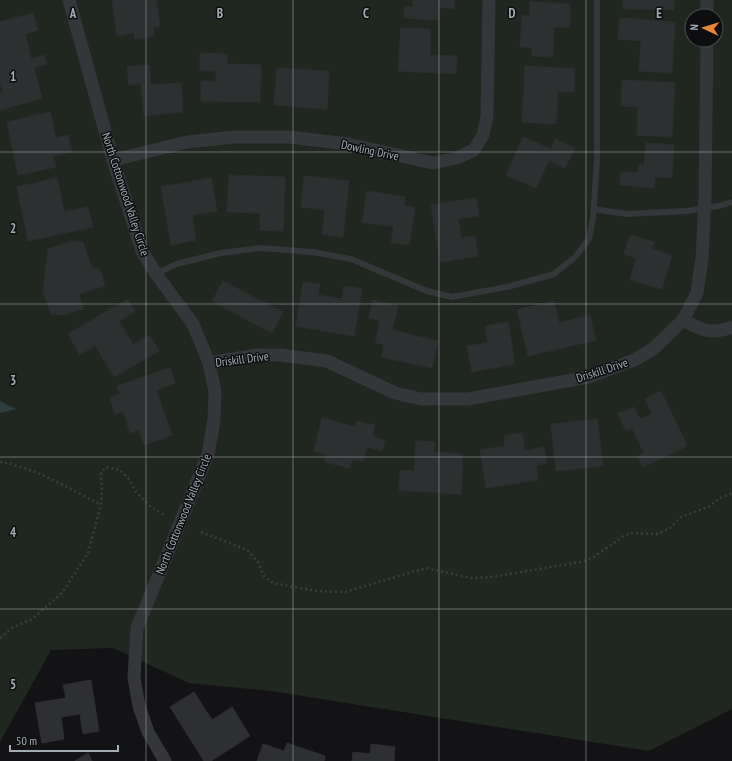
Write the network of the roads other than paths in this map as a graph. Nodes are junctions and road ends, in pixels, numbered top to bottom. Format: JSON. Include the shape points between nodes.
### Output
{"nodes":[{"id":1,"x":69,"y":0,"type":"edge"},
{"id":2,"x":488,"y":0,"type":"edge"},
{"id":3,"x":597,"y":0,"type":"edge"},
{"id":4,"x":707,"y":48,"type":"edge"},
{"id":5,"x":113,"y":160,"type":"junction"},
{"id":6,"x":732,"y":202,"type":"edge"},
{"id":7,"x":704,"y":208,"type":"junction"},
{"id":8,"x":593,"y":209,"type":"junction"},
{"id":9,"x":156,"y":274,"type":"junction"},
{"id":10,"x":683,"y":320,"type":"junction"},
{"id":11,"x":732,"y":327,"type":"edge"},
{"id":12,"x":209,"y":363,"type":"junction"},
{"id":13,"x":165,"y":761,"type":"edge"}],
"edges":[{"from":1,"to":5,"type":"street","name":"North Cottonwood Valley Circle"},
{"from":2,"to":5,"type":"street","name":"Dowling Drive","via":[[487,116],[483,135],[474,150],[457,158],[433,163],[348,144],[282,137],[234,137],[187,142]]},
{"from":3,"to":8,"type":"lane","via":[[597,160]]},
{"from":4,"to":7,"type":"street","name":"Driskill Drive"},
{"from":5,"to":9,"type":"street","name":"North Cottonwood Valley Circle","via":[[142,251]]},
{"from":6,"to":7,"type":"lane"},
{"from":7,"to":8,"type":"lane","via":[[627,214]]},
{"from":7,"to":10,"type":"street","name":"Driskill Drive","via":[[702,258],[697,293]]},
{"from":8,"to":9,"type":"lane","via":[[589,240],[575,257],[554,274],[511,286],[452,297],[427,291],[351,259],[312,252],[260,248],[221,253],[176,264]]},
{"from":9,"to":12,"type":"street","name":"North Cottonwood Valley Circle","via":[[193,324]]},
{"from":10,"to":11,"type":"street","via":[[702,330],[716,332]]},
{"from":10,"to":12,"type":"street","name":"Driskill Drive","via":[[653,349],[634,360],[589,377],[468,399],[421,399],[395,392],[327,362],[280,355],[257,355]]},
{"from":12,"to":13,"type":"street","name":"North Cottonwood Valley Circle","via":[[215,392],[214,420],[208,454],[137,628],[134,678],[139,706],[148,732]]}]}
